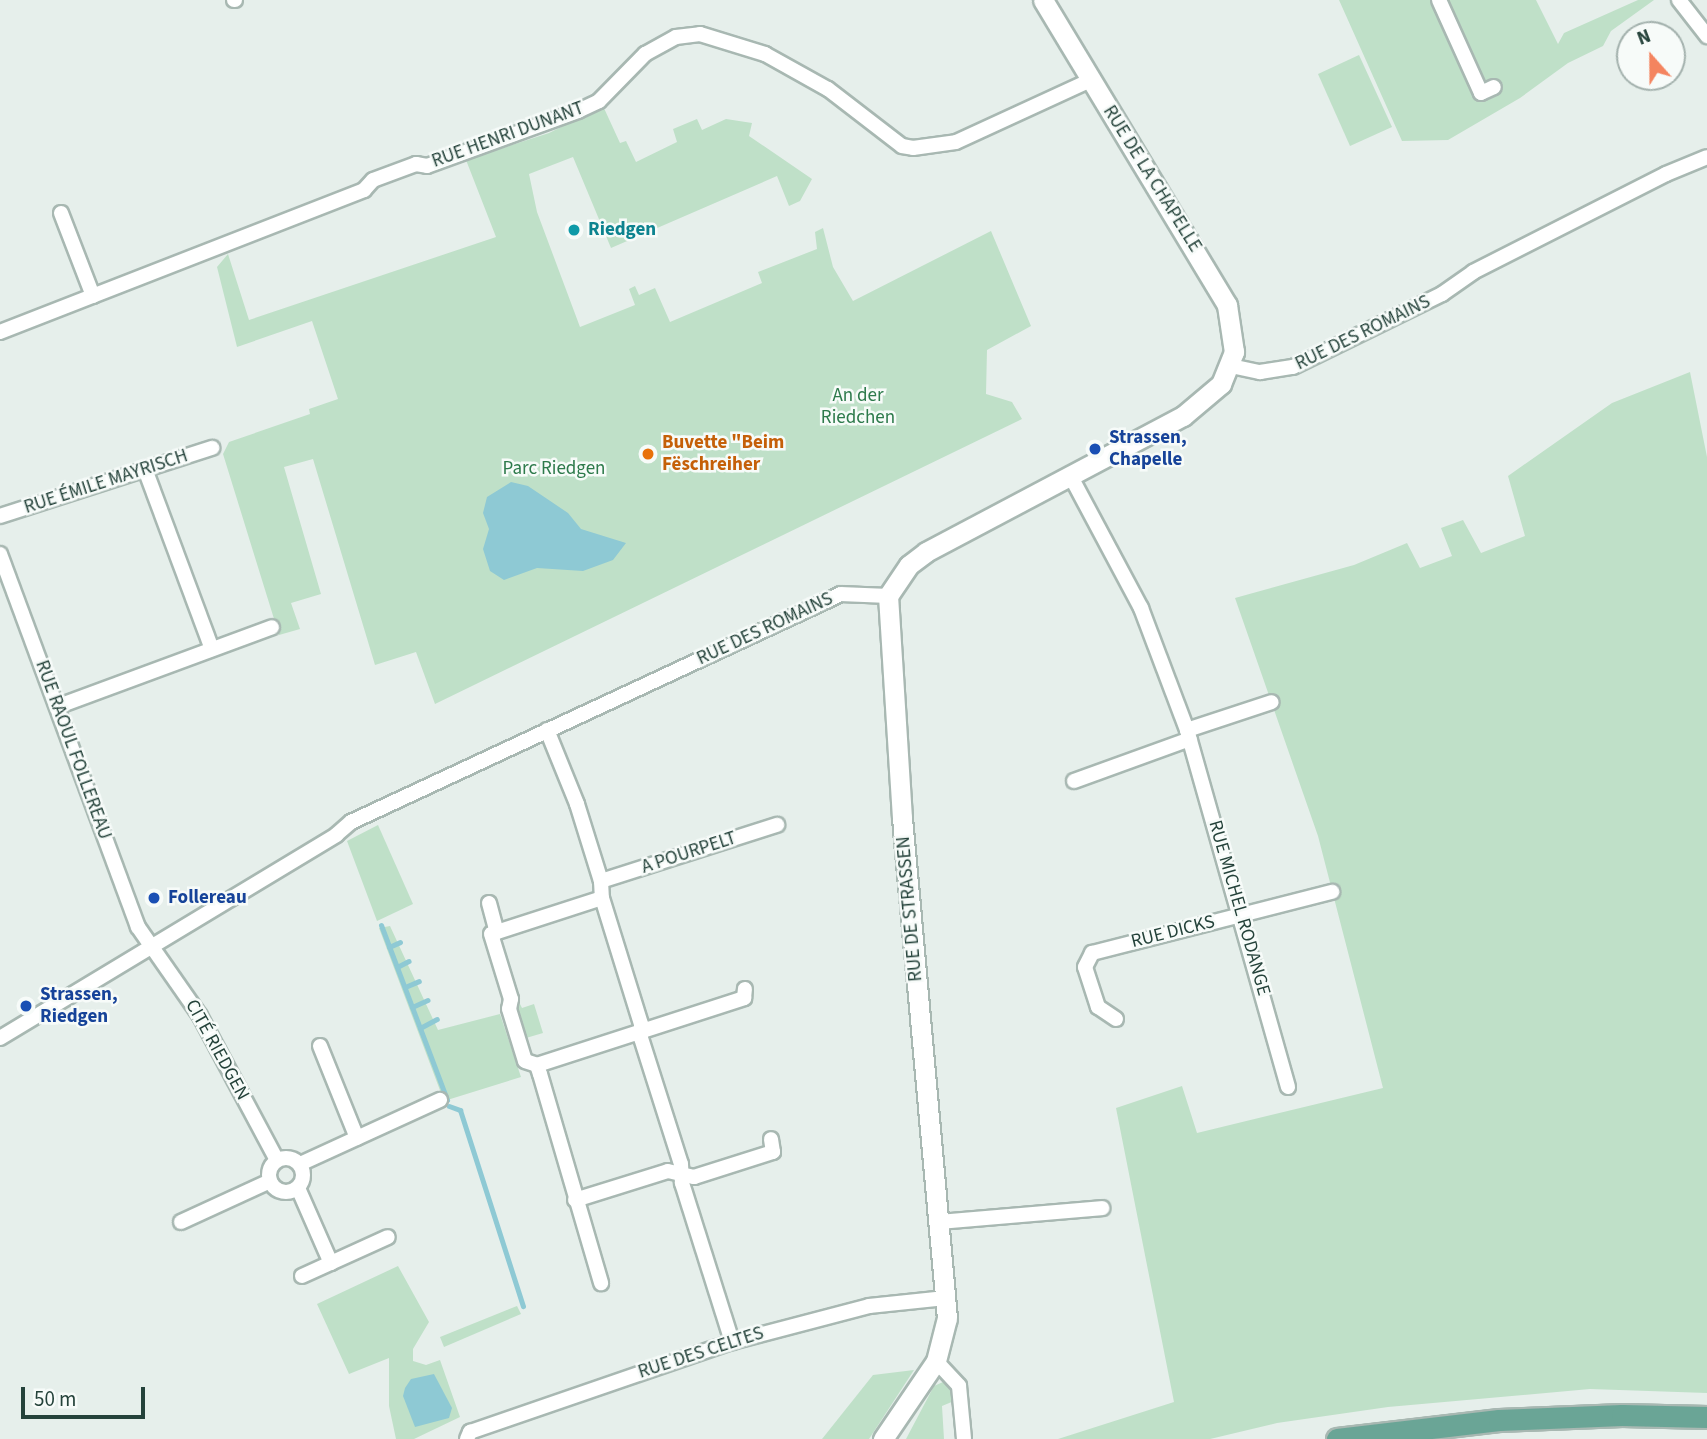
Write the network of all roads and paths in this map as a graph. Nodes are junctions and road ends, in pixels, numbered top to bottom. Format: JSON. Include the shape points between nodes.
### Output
{"nodes":[{"id":1,"x":1043,"y":0,"type":"edge"},
{"id":2,"x":1439,"y":0,"type":"edge"},
{"id":3,"x":1679,"y":0,"type":"edge"},
{"id":4,"x":1707,"y":36,"type":"edge"},
{"id":5,"x":1091,"y":80,"type":"junction"},
{"id":6,"x":1494,"y":87,"type":"dead end"},
{"id":7,"x":1707,"y":157,"type":"edge"},
{"id":8,"x":61,"y":213,"type":"dead end"},
{"id":9,"x":93,"y":296,"type":"junction"},
{"id":10,"x":0,"y":332,"type":"edge"},
{"id":11,"x":1231,"y":366,"type":"junction"},
{"id":12,"x":212,"y":448,"type":"dead end"},
{"id":13,"x":145,"y":469,"type":"junction"},
{"id":14,"x":1070,"y":475,"type":"junction"},
{"id":15,"x":0,"y":516,"type":"edge"},
{"id":16,"x":0,"y":554,"type":"edge"},
{"id":17,"x":888,"y":596,"type":"junction"},
{"id":18,"x":272,"y":627,"type":"dead end"},
{"id":19,"x":212,"y":649,"type":"junction"},
{"id":20,"x":1272,"y":702,"type":"dead end"},
{"id":21,"x":59,"y":706,"type":"junction"},
{"id":22,"x":547,"y":730,"type":"junction"},
{"id":23,"x":1189,"y":735,"type":"junction"},
{"id":24,"x":1074,"y":781,"type":"dead end"},
{"id":25,"x":777,"y":825,"type":"dead end"},
{"id":26,"x":601,"y":881,"type":"junction"},
{"id":27,"x":1332,"y":892,"type":"dead end"},
{"id":28,"x":602,"y":898,"type":"junction"},
{"id":29,"x":489,"y":903,"type":"dead end"},
{"id":30,"x":1242,"y":915,"type":"junction"},
{"id":31,"x":498,"y":932,"type":"junction"},
{"id":32,"x":151,"y":943,"type":"junction"},
{"id":33,"x":745,"y":989,"type":"dead end"},
{"id":34,"x":1116,"y":1019,"type":"dead end"},
{"id":35,"x":641,"y":1031,"type":"junction"},
{"id":36,"x":0,"y":1038,"type":"edge"},
{"id":37,"x":320,"y":1046,"type":"dead end"},
{"id":38,"x":537,"y":1065,"type":"junction"},
{"id":39,"x":1288,"y":1087,"type":"dead end"},
{"id":40,"x":440,"y":1101,"type":"dead end"},
{"id":41,"x":357,"y":1138,"type":"junction"},
{"id":42,"x":771,"y":1139,"type":"dead end"},
{"id":43,"x":277,"y":1160,"type":"junction"},
{"id":44,"x":300,"y":1164,"type":"junction"},
{"id":45,"x":681,"y":1174,"type":"junction"},
{"id":46,"x":270,"y":1181,"type":"junction"},
{"id":47,"x":298,"y":1188,"type":"junction"},
{"id":48,"x":575,"y":1200,"type":"junction"},
{"id":49,"x":1102,"y":1208,"type":"dead end"},
{"id":50,"x":181,"y":1222,"type":"dead end"},
{"id":51,"x":940,"y":1222,"type":"junction"},
{"id":52,"x":388,"y":1237,"type":"dead end"},
{"id":53,"x":331,"y":1263,"type":"junction"},
{"id":54,"x":302,"y":1276,"type":"dead end"},
{"id":55,"x":601,"y":1283,"type":"dead end"},
{"id":56,"x":946,"y":1298,"type":"junction"},
{"id":57,"x":732,"y":1342,"type":"junction"},
{"id":58,"x":936,"y":1361,"type":"junction"},
{"id":59,"x":912,"y":1402,"type":"junction"},
{"id":60,"x":1707,"y":1417,"type":"edge"},
{"id":61,"x":467,"y":1439,"type":"edge"},
{"id":62,"x":883,"y":1439,"type":"edge"},
{"id":63,"x":896,"y":1439,"type":"edge"},
{"id":64,"x":964,"y":1439,"type":"edge"},
{"id":65,"x":1337,"y":1439,"type":"edge"}],
"edges":[{"from":1,"to":5,"type":"main road","name":"RUE DE LA CHAPELLE"},
{"from":2,"to":6,"type":"street","via":[[1481,93]]},
{"from":3,"to":4,"type":"street"},
{"from":5,"to":9,"type":"street","name":"RUE HENRI DUNANT","via":[[956,142],[913,148],[902,146],[828,89],[765,54],[700,34],[676,37],[645,54],[599,101],[578,111],[427,166],[416,164],[373,180],[364,190]]},
{"from":5,"to":11,"type":"main road","name":"RUE DE LA CHAPELLE","via":[[1227,305],[1235,339]]},
{"from":7,"to":11,"type":"street","name":"RUE DES ROMAINS","via":[[1293,368],[1260,372]]},
{"from":8,"to":9,"type":"street"},
{"from":9,"to":10,"type":"street","name":"RUE HENRI DUNANT"},
{"from":11,"to":14,"type":"main road","via":[[1208,398],[1182,416]]},
{"from":12,"to":13,"type":"street","name":"RUE ÉMILE MAYRISCH"},
{"from":13,"to":15,"type":"street","name":"RUE ÉMILE MAYRISCH"},
{"from":13,"to":19,"type":"street"},
{"from":14,"to":17,"type":"main road","via":[[926,552],[909,565]]},
{"from":14,"to":23,"type":"street","name":"RUE MICHEL RODANGE","via":[[1141,608]]},
{"from":16,"to":21,"type":"street","name":"RUE RAOUL FOLLEREAU"},
{"from":17,"to":22,"type":"street","name":"RUE DES ROMAINS","via":[[841,594]]},
{"from":17,"to":51,"type":"main road","name":"RUE DE STRASSEN","via":[[900,805]]},
{"from":18,"to":19,"type":"street"},
{"from":19,"to":21,"type":"street"},
{"from":20,"to":23,"type":"street"},
{"from":21,"to":32,"type":"street","name":"RUE RAOUL FOLLEREAU","via":[[65,736],[138,927]]},
{"from":22,"to":26,"type":"street"},
{"from":22,"to":32,"type":"street","name":"RUE DES ROMAINS","via":[[351,822]]},
{"from":23,"to":24,"type":"street"},
{"from":23,"to":30,"type":"street","name":"RUE MICHEL RODANGE"},
{"from":25,"to":26,"type":"street","name":"A POURPELT"},
{"from":26,"to":28,"type":"street"},
{"from":27,"to":30,"type":"street","name":"RUE DICKS"},
{"from":28,"to":31,"type":"street"},
{"from":28,"to":35,"type":"street"},
{"from":29,"to":31,"type":"street"},
{"from":30,"to":34,"type":"street","name":"RUE DICKS","via":[[1092,953],[1085,967],[1098,1007]]},
{"from":30,"to":39,"type":"street","name":"RUE MICHEL RODANGE"},
{"from":31,"to":38,"type":"street","via":[[491,934],[511,999],[509,1009],[525,1061]]},
{"from":32,"to":36,"type":"street","name":"RUE DES ROMAINS"},
{"from":32,"to":43,"type":"street","name":"CITÉ RIEDGEN","via":[[200,1016]]},
{"from":33,"to":35,"type":"street","via":[[744,998]]},
{"from":35,"to":38,"type":"street"},
{"from":35,"to":45,"type":"street"},
{"from":37,"to":41,"type":"street"},
{"from":38,"to":48,"type":"street"},
{"from":40,"to":41,"type":"street"},
{"from":41,"to":44,"type":"street"},
{"from":42,"to":45,"type":"street","via":[[774,1152],[694,1177]]},
{"from":43,"to":44,"type":"street","via":[[287,1157]]},
{"from":43,"to":46,"type":"street","via":[[270,1167]]},
{"from":44,"to":47,"type":"street","via":[[303,1174]]},
{"from":45,"to":48,"type":"street","via":[[668,1171]]},
{"from":45,"to":57,"type":"street"},
{"from":46,"to":47,"type":"street","via":[[282,1192]]},
{"from":46,"to":50,"type":"street"},
{"from":47,"to":53,"type":"street"},
{"from":48,"to":55,"type":"street"},
{"from":49,"to":51,"type":"street"},
{"from":51,"to":56,"type":"main road","name":"RUE DE STRASSEN"},
{"from":52,"to":53,"type":"street"},
{"from":53,"to":54,"type":"street"},
{"from":56,"to":57,"type":"street","name":"RUE DES CELTES","via":[[869,1306]]},
{"from":56,"to":58,"type":"main road","name":"RUE DE STRASSEN","via":[[946,1328]]},
{"from":57,"to":61,"type":"street","name":"RUE DES CELTES","via":[[479,1429]]},
{"from":58,"to":59,"type":"main road","name":"RUE DE STRASSEN"},
{"from":58,"to":64,"type":"street","via":[[959,1386]]},
{"from":59,"to":62,"type":"main road","name":"RUE DE STRASSEN"},
{"from":59,"to":63,"type":"main road","name":"RUE DE STRASSEN"},
{"from":60,"to":65,"type":"main road","via":[[1499,1420]]}]}
